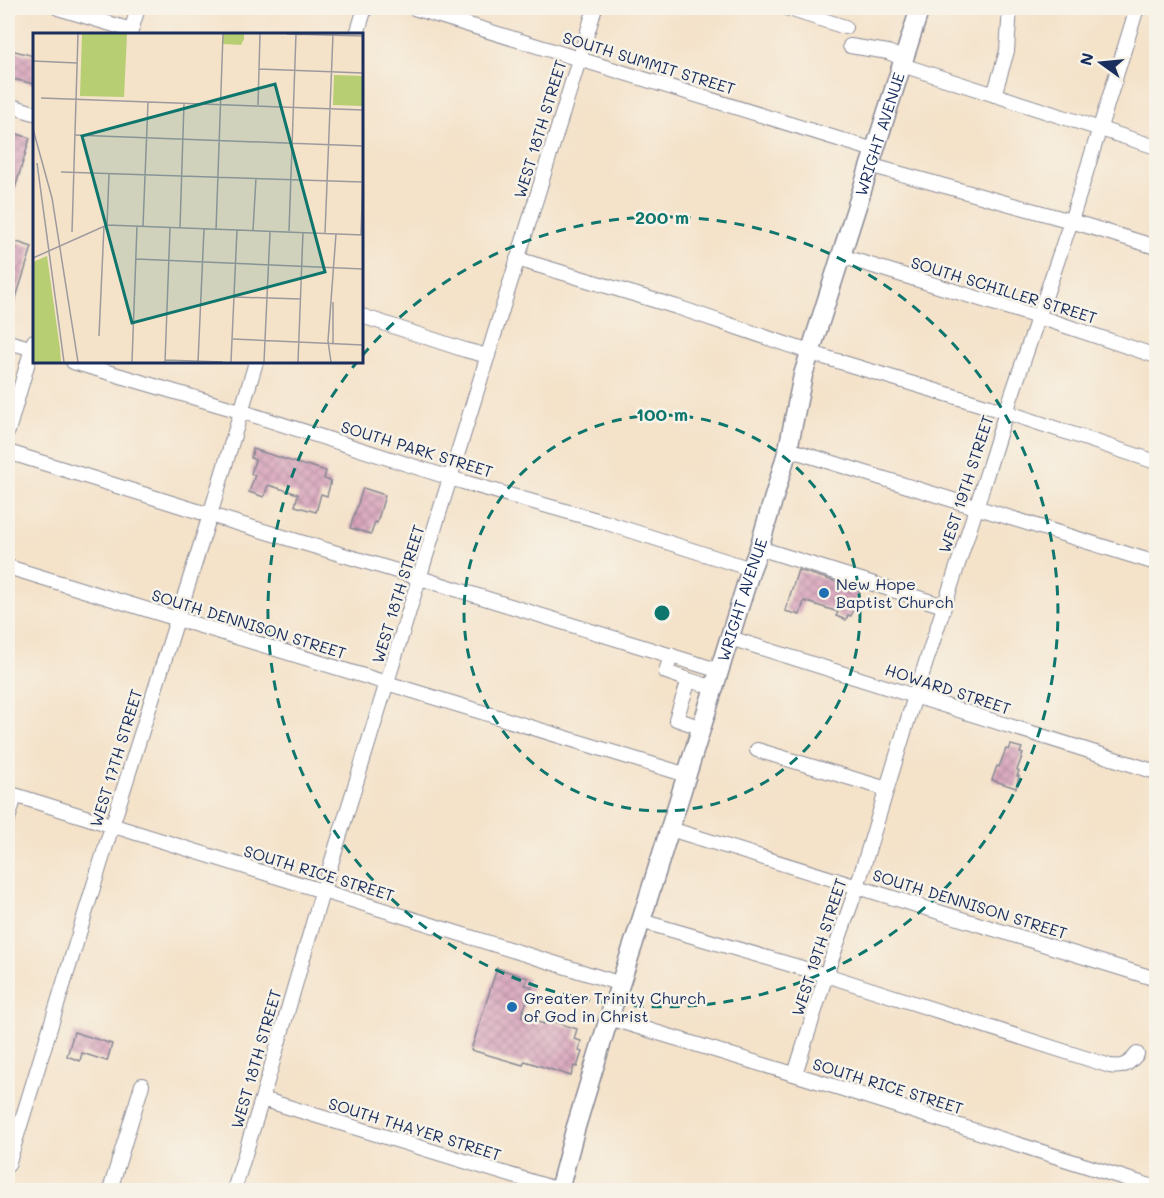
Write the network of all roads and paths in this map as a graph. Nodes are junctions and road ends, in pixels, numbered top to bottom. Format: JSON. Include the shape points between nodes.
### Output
{"nodes":[{"id":1,"x":58,"y":8,"type":"edge"},
{"id":2,"x":138,"y":8,"type":"edge"},
{"id":3,"x":365,"y":8,"type":"edge"},
{"id":4,"x":414,"y":8,"type":"edge"},
{"id":5,"x":595,"y":8,"type":"edge"},
{"id":6,"x":786,"y":8,"type":"edge"},
{"id":7,"x":920,"y":8,"type":"edge"},
{"id":8,"x":1010,"y":8,"type":"edge"},
{"id":9,"x":1137,"y":8,"type":"edge"},
{"id":10,"x":845,"y":27,"type":"dead end"},
{"id":11,"x":130,"y":32,"type":"edge"},
{"id":12,"x":357,"y":33,"type":"edge"},
{"id":13,"x":850,"y":46,"type":"dead end"},
{"id":14,"x":579,"y":58,"type":"junction"},
{"id":15,"x":903,"y":62,"type":"junction"},
{"id":16,"x":994,"y":96,"type":"junction"},
{"id":17,"x":8,"y":105,"type":"edge"},
{"id":18,"x":33,"y":113,"type":"edge"},
{"id":19,"x":1099,"y":129,"type":"junction"},
{"id":20,"x":1156,"y":147,"type":"edge"},
{"id":21,"x":872,"y":157,"type":"junction"},
{"id":22,"x":1071,"y":221,"type":"junction"},
{"id":23,"x":1156,"y":247,"type":"edge"},
{"id":24,"x":841,"y":256,"type":"junction"},
{"id":25,"x":518,"y":259,"type":"junction"},
{"id":26,"x":363,"y":316,"type":"edge"},
{"id":27,"x":1038,"y":317,"type":"junction"},
{"id":28,"x":8,"y":342,"type":"edge"},
{"id":29,"x":33,"y":346,"type":"edge"},
{"id":30,"x":33,"y":348,"type":"edge"},
{"id":31,"x":811,"y":352,"type":"junction"},
{"id":32,"x":488,"y":356,"type":"junction"},
{"id":33,"x":1156,"y":356,"type":"edge"},
{"id":34,"x":76,"y":363,"type":"edge"},
{"id":35,"x":256,"y":363,"type":"edge"},
{"id":36,"x":12,"y":400,"type":"edge"},
{"id":37,"x":240,"y":411,"type":"junction"},
{"id":38,"x":1006,"y":412,"type":"junction"},
{"id":39,"x":8,"y":431,"type":"edge"},
{"id":40,"x":788,"y":449,"type":"junction"},
{"id":41,"x":8,"y":452,"type":"edge"},
{"id":42,"x":1156,"y":462,"type":"edge"},
{"id":43,"x":450,"y":478,"type":"junction"},
{"id":44,"x":976,"y":507,"type":"junction"},
{"id":45,"x":210,"y":515,"type":"junction"},
{"id":46,"x":759,"y":548,"type":"junction"},
{"id":47,"x":1156,"y":563,"type":"edge"},
{"id":48,"x":8,"y":567,"type":"edge"},
{"id":49,"x":751,"y":569,"type":"junction"},
{"id":50,"x":420,"y":578,"type":"junction"},
{"id":51,"x":944,"y":606,"type":"junction"},
{"id":52,"x":177,"y":619,"type":"junction"},
{"id":53,"x":730,"y":638,"type":"junction"},
{"id":54,"x":671,"y":655,"type":"junction"},
{"id":55,"x":689,"y":680,"type":"junction"},
{"id":56,"x":717,"y":680,"type":"junction"},
{"id":57,"x":387,"y":684,"type":"junction"},
{"id":58,"x":915,"y":696,"type":"junction"},
{"id":59,"x":702,"y":728,"type":"junction"},
{"id":60,"x":757,"y":750,"type":"dead end"},
{"id":61,"x":1156,"y":772,"type":"edge"},
{"id":62,"x":687,"y":776,"type":"junction"},
{"id":63,"x":887,"y":789,"type":"junction"},
{"id":64,"x":11,"y":794,"type":"edge"},
{"id":65,"x":8,"y":819,"type":"edge"},
{"id":66,"x":112,"y":826,"type":"junction"},
{"id":67,"x":670,"y":829,"type":"junction"},
{"id":68,"x":857,"y":887,"type":"junction"},
{"id":69,"x":323,"y":891,"type":"junction"},
{"id":70,"x":641,"y":921,"type":"junction"},
{"id":71,"x":826,"y":975,"type":"junction"},
{"id":72,"x":1156,"y":979,"type":"edge"},
{"id":73,"x":621,"y":984,"type":"junction"},
{"id":74,"x":609,"y":1018,"type":"junction"},
{"id":75,"x":1137,"y":1054,"type":"dead end"},
{"id":76,"x":795,"y":1074,"type":"junction"},
{"id":77,"x":142,"y":1085,"type":"dead end"},
{"id":78,"x":262,"y":1098,"type":"junction"},
{"id":79,"x":8,"y":1165,"type":"edge"},
{"id":80,"x":1156,"y":1188,"type":"edge"},
{"id":81,"x":110,"y":1191,"type":"edge"},
{"id":82,"x":234,"y":1191,"type":"edge"},
{"id":83,"x":559,"y":1191,"type":"edge"}],
"edges":[{"from":1,"to":11,"type":"street"},
{"from":2,"to":11,"type":"street"},
{"from":3,"to":12,"type":"street"},
{"from":4,"to":14,"type":"street","name":"SOUTH SUMMIT STREET"},
{"from":5,"to":14,"type":"street","name":"WEST 18TH STREET"},
{"from":6,"to":10,"type":"street"},
{"from":7,"to":15,"type":"main road","name":"WRIGHT AVENUE"},
{"from":8,"to":16,"type":"street","via":[[1007,51]]},
{"from":9,"to":19,"type":"street","name":"WEST 19TH STREET"},
{"from":13,"to":15,"type":"street","via":[[888,52]]},
{"from":14,"to":21,"type":"street","name":"SOUTH SUMMIT STREET"},
{"from":14,"to":25,"type":"street","name":"WEST 18TH STREET"},
{"from":15,"to":16,"type":"street"},
{"from":15,"to":21,"type":"main road","name":"WRIGHT AVENUE"},
{"from":16,"to":19,"type":"street"},
{"from":17,"to":18,"type":"street"},
{"from":19,"to":20,"type":"street"},
{"from":19,"to":22,"type":"street","name":"WEST 19TH STREET"},
{"from":21,"to":22,"type":"street","name":"SOUTH SUMMIT STREET"},
{"from":21,"to":24,"type":"main road","name":"WRIGHT AVENUE"},
{"from":22,"to":23,"type":"street","name":"SOUTH SUMMIT STREET"},
{"from":22,"to":27,"type":"street","name":"WEST 19TH STREET"},
{"from":24,"to":27,"type":"street","name":"SOUTH SCHILLER STREET"},
{"from":24,"to":31,"type":"main road","name":"WRIGHT AVENUE"},
{"from":25,"to":31,"type":"street"},
{"from":25,"to":32,"type":"street","name":"WEST 18TH STREET"},
{"from":26,"to":32,"type":"street"},
{"from":27,"to":33,"type":"street","name":"SOUTH SCHILLER STREET"},
{"from":27,"to":38,"type":"street","name":"WEST 19TH STREET"},
{"from":28,"to":29,"type":"street"},
{"from":30,"to":36,"type":"street"},
{"from":31,"to":38,"type":"street"},
{"from":31,"to":40,"type":"main road","name":"WRIGHT AVENUE"},
{"from":32,"to":43,"type":"street","name":"WEST 18TH STREET"},
{"from":34,"to":37,"type":"street","name":"SOUTH PARK STREET"},
{"from":35,"to":37,"type":"street","name":"WEST 17TH STREET"},
{"from":36,"to":39,"type":"street"},
{"from":37,"to":43,"type":"street","name":"SOUTH PARK STREET"},
{"from":37,"to":45,"type":"street","name":"WEST 17TH STREET"},
{"from":38,"to":42,"type":"street"},
{"from":38,"to":44,"type":"street","name":"WEST 19TH STREET"},
{"from":40,"to":44,"type":"street"},
{"from":40,"to":46,"type":"main road","name":"WRIGHT AVENUE"},
{"from":41,"to":45,"type":"street"},
{"from":43,"to":49,"type":"street","name":"SOUTH PARK STREET"},
{"from":43,"to":50,"type":"street","name":"WEST 18TH STREET"},
{"from":44,"to":47,"type":"street"},
{"from":44,"to":51,"type":"street","name":"WEST 19TH STREET"},
{"from":45,"to":50,"type":"street"},
{"from":45,"to":52,"type":"street","name":"WEST 17TH STREET"},
{"from":46,"to":49,"type":"main road","name":"WRIGHT AVENUE"},
{"from":46,"to":51,"type":"street"},
{"from":48,"to":52,"type":"street","name":"SOUTH DENNISON STREET"},
{"from":49,"to":53,"type":"main road","name":"WRIGHT AVENUE"},
{"from":50,"to":54,"type":"street"},
{"from":50,"to":57,"type":"street","name":"WEST 18TH STREET"},
{"from":51,"to":58,"type":"street","name":"WEST 19TH STREET"},
{"from":52,"to":57,"type":"street","name":"SOUTH DENNISON STREET"},
{"from":52,"to":66,"type":"street","name":"WEST 17TH STREET"},
{"from":53,"to":56,"type":"main road","name":"WRIGHT AVENUE"},
{"from":53,"to":58,"type":"street","name":"HOWARD STREET"},
{"from":54,"to":55,"type":"street","via":[[666,672]]},
{"from":54,"to":56,"type":"street"},
{"from":55,"to":56,"type":"street"},
{"from":55,"to":59,"type":"street","via":[[676,720]]},
{"from":56,"to":59,"type":"main road","name":"WRIGHT AVENUE"},
{"from":57,"to":62,"type":"street","name":"SOUTH DENNISON STREET"},
{"from":57,"to":69,"type":"street","name":"WEST 18TH STREET"},
{"from":58,"to":61,"type":"street","name":"HOWARD STREET"},
{"from":58,"to":63,"type":"street","name":"WEST 19TH STREET"},
{"from":59,"to":62,"type":"main road","name":"WRIGHT AVENUE"},
{"from":60,"to":63,"type":"street"},
{"from":62,"to":67,"type":"main road","name":"WRIGHT AVENUE"},
{"from":63,"to":68,"type":"street","name":"WEST 19TH STREET"},
{"from":64,"to":65,"type":"street"},
{"from":64,"to":66,"type":"street","name":"SOUTH RICE STREET"},
{"from":66,"to":69,"type":"street","name":"SOUTH RICE STREET"},
{"from":66,"to":79,"type":"street","name":"WEST 17TH STREET"},
{"from":67,"to":68,"type":"street","name":"SOUTH DENNISON STREET"},
{"from":67,"to":70,"type":"main road","name":"WRIGHT AVENUE"},
{"from":68,"to":71,"type":"street","name":"WEST 19TH STREET"},
{"from":68,"to":72,"type":"street","name":"SOUTH DENNISON STREET"},
{"from":69,"to":73,"type":"street","name":"SOUTH RICE STREET"},
{"from":69,"to":78,"type":"street","name":"WEST 18TH STREET"},
{"from":70,"to":71,"type":"street"},
{"from":70,"to":73,"type":"main road","name":"WRIGHT AVENUE"},
{"from":71,"to":75,"type":"street","via":[[1110,1066],[1129,1064]]},
{"from":71,"to":76,"type":"street","name":"WEST 19TH STREET"},
{"from":73,"to":74,"type":"main road","name":"WRIGHT AVENUE"},
{"from":74,"to":76,"type":"street","name":"SOUTH RICE STREET"},
{"from":74,"to":83,"type":"main road","name":"WRIGHT AVENUE"},
{"from":76,"to":80,"type":"street","name":"SOUTH RICE STREET"},
{"from":77,"to":81,"type":"street"},
{"from":78,"to":82,"type":"street","name":"WEST 18TH STREET"},
{"from":78,"to":83,"type":"street","name":"SOUTH THAYER STREET"}]}
